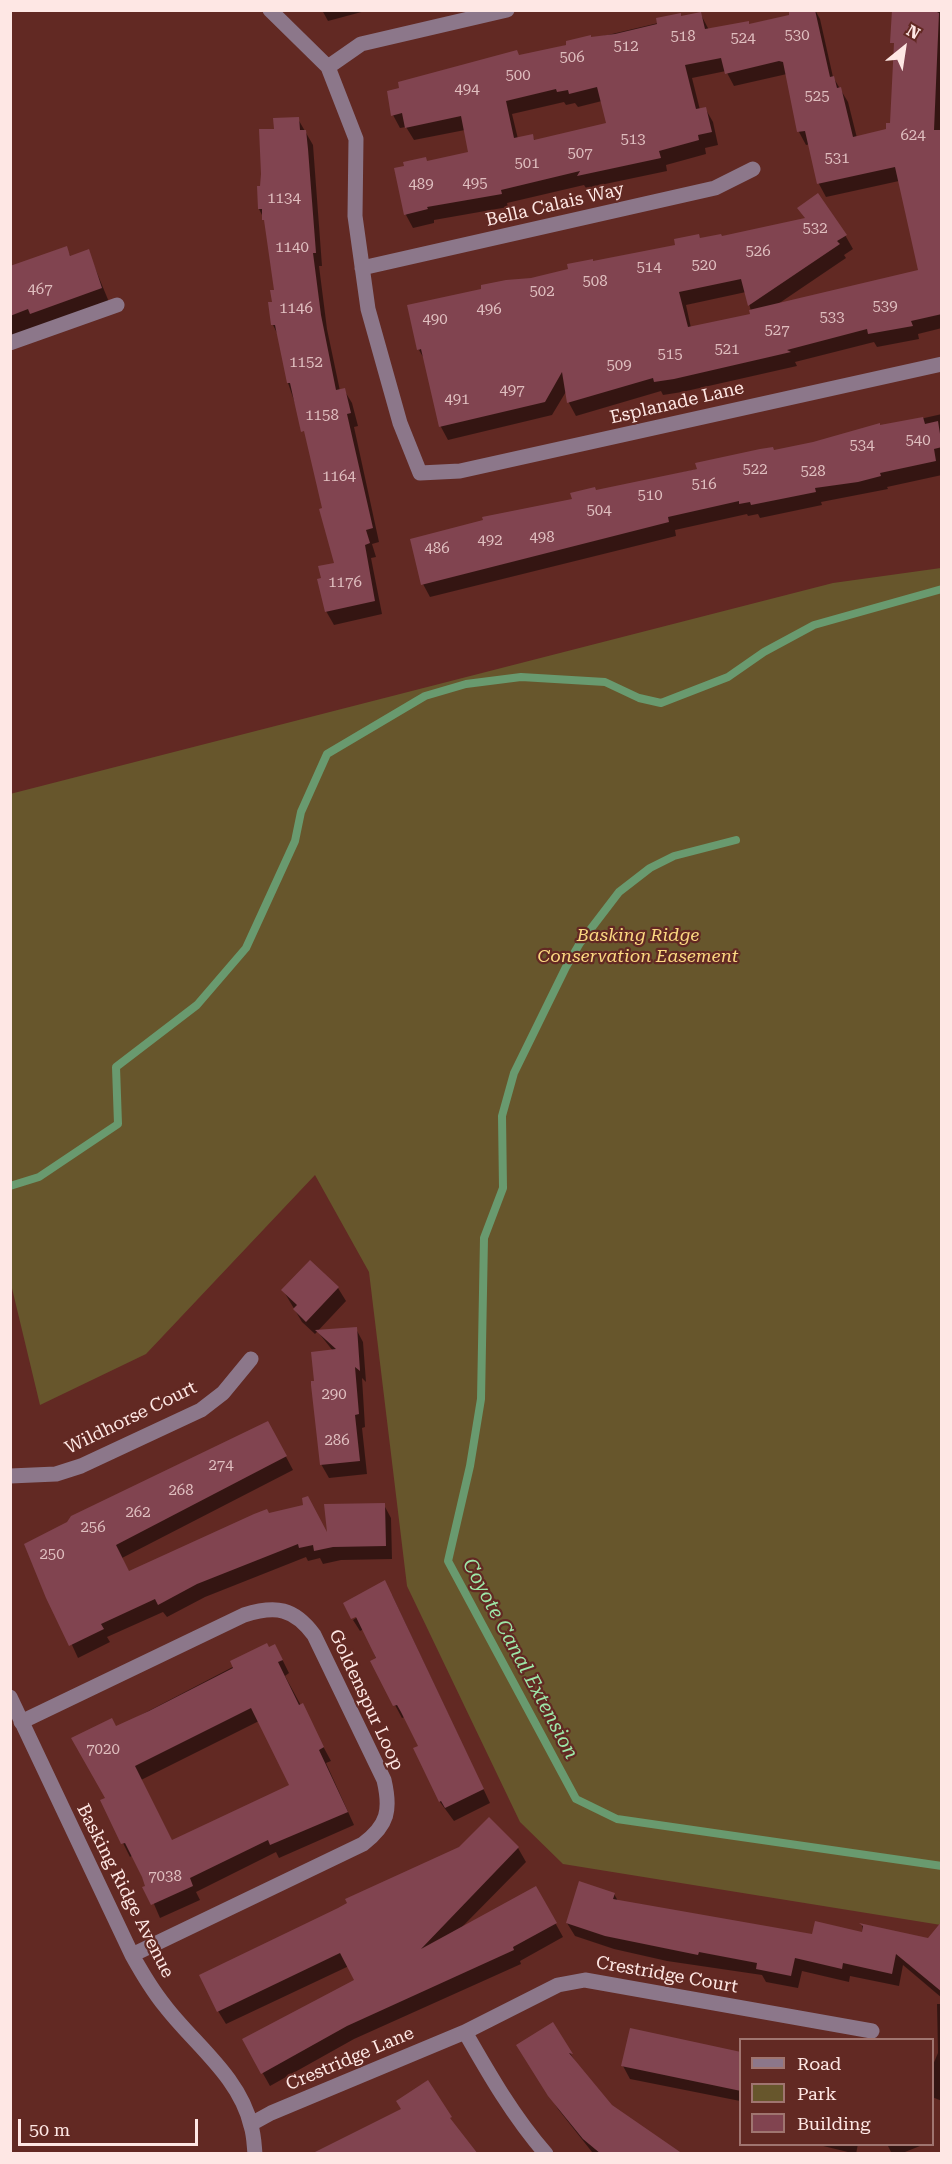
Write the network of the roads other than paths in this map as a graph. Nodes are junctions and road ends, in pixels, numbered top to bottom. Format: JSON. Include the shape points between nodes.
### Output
{"nodes":[{"id":1,"x":270,"y":10,"type":"edge"},
{"id":2,"x":507,"y":10,"type":"edge"},
{"id":3,"x":328,"y":67,"type":"junction"},
{"id":4,"x":753,"y":169,"type":"dead end"},
{"id":5,"x":362,"y":268,"type":"junction"},
{"id":6,"x":117,"y":304,"type":"dead end"},
{"id":7,"x":10,"y":343,"type":"edge"},
{"id":8,"x":942,"y":364,"type":"edge"},
{"id":9,"x":251,"y":1359,"type":"dead end"},
{"id":10,"x":10,"y":1476,"type":"edge"},
{"id":11,"x":10,"y":1697,"type":"edge"},
{"id":12,"x":21,"y":1722,"type":"junction"},
{"id":13,"x":132,"y":1956,"type":"junction"},
{"id":14,"x":872,"y":2031,"type":"dead end"},
{"id":15,"x":465,"y":2032,"type":"junction"},
{"id":16,"x":251,"y":2124,"type":"junction"},
{"id":17,"x":255,"y":2154,"type":"edge"},
{"id":18,"x":546,"y":2154,"type":"edge"}],
"edges":[{"from":1,"to":3,"type":"street"},
{"from":2,"to":3,"type":"street","via":[[360,44]]},
{"from":3,"to":5,"type":"street","via":[[356,139],[355,216]]},
{"from":4,"to":5,"type":"street","name":"Bella Calais Way","via":[[715,188]]},
{"from":5,"to":8,"type":"street","name":"Esplanade Lane","via":[[368,309],[400,423],[420,473],[460,471]]},
{"from":6,"to":7,"type":"street"},
{"from":9,"to":10,"type":"street","name":"Wildhorse Court","via":[[223,1393],[201,1410],[81,1466],[56,1474]]},
{"from":11,"to":12,"type":"street","name":"Basking Ridge Avenue"},
{"from":12,"to":13,"type":"street","name":"Basking Ridge Avenue"},
{"from":12,"to":13,"type":"street","name":"Goldenspur Loop","via":[[244,1615],[265,1609],[284,1610],[303,1620],[314,1635],[384,1780],[386,1816],[379,1832],[363,1844]]},
{"from":13,"to":16,"type":"street","name":"Basking Ridge Avenue","via":[[166,2008],[236,2092]]},
{"from":14,"to":15,"type":"street","name":"Crestridge Court","via":[[585,1980],[558,1985]]},
{"from":15,"to":16,"type":"street","name":"Crestridge Lane"},
{"from":15,"to":18,"type":"street","via":[[494,2084]]},
{"from":16,"to":17,"type":"street","name":"Basking Ridge Avenue"}]}
